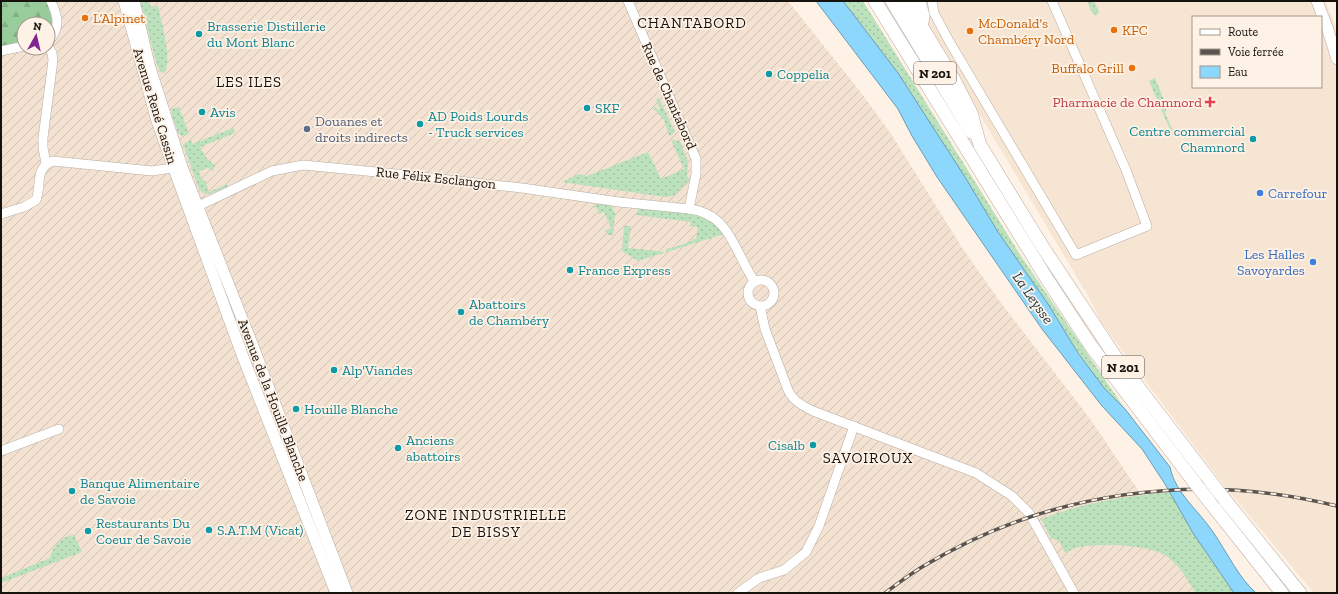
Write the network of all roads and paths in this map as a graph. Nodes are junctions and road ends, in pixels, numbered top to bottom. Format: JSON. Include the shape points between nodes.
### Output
{"nodes":[{"id":1,"x":50,"y":1,"type":"edge"},
{"id":2,"x":124,"y":1,"type":"edge"},
{"id":3,"x":134,"y":1,"type":"edge"},
{"id":4,"x":628,"y":1,"type":"edge"},
{"id":5,"x":875,"y":1,"type":"edge"},
{"id":6,"x":892,"y":1,"type":"edge"},
{"id":7,"x":906,"y":1,"type":"edge"},
{"id":8,"x":919,"y":1,"type":"edge"},
{"id":9,"x":932,"y":1,"type":"edge"},
{"id":10,"x":1052,"y":1,"type":"edge"},
{"id":11,"x":1317,"y":1,"type":"edge"},
{"id":12,"x":921,"y":25,"type":"junction"},
{"id":13,"x":56,"y":32,"type":"edge"},
{"id":14,"x":16,"y":48,"type":"edge"},
{"id":15,"x":1,"y":51,"type":"edge"},
{"id":16,"x":52,"y":56,"type":"edge"},
{"id":17,"x":1337,"y":60,"type":"edge"},
{"id":18,"x":980,"y":145,"type":"junction"},
{"id":19,"x":46,"y":164,"type":"junction"},
{"id":20,"x":178,"y":168,"type":"junction"},
{"id":21,"x":194,"y":208,"type":"junction"},
{"id":22,"x":689,"y":209,"type":"junction"},
{"id":23,"x":1,"y":214,"type":"edge"},
{"id":24,"x":755,"y":282,"type":"junction"},
{"id":25,"x":760,"y":306,"type":"junction"},
{"id":26,"x":854,"y":426,"type":"junction"},
{"id":27,"x":59,"y":429,"type":"dead end"},
{"id":28,"x":1,"y":451,"type":"edge"},
{"id":29,"x":336,"y":593,"type":"edge"},
{"id":30,"x":347,"y":593,"type":"edge"},
{"id":31,"x":738,"y":593,"type":"edge"},
{"id":32,"x":1074,"y":593,"type":"edge"},
{"id":33,"x":1282,"y":593,"type":"edge"},
{"id":34,"x":1300,"y":593,"type":"edge"}],
"edges":[{"from":1,"to":13,"type":"street","via":[[57,14]]},
{"from":2,"to":20,"type":"main road","name":"Avenue René Cassin","via":[[142,70]]},
{"from":3,"to":20,"type":"main road","name":"Avenue René Cassin"},
{"from":4,"to":22,"type":"street","name":"Rue de Chantabord","via":[[696,159],[696,174]]},
{"from":5,"to":33,"type":"highway","number":"N 201","bridge":true,"via":[[1047,279],[1119,384]]},
{"from":6,"to":18,"type":"highway","number":"N 201"},
{"from":7,"to":12,"type":"highway"},
{"from":8,"to":12,"type":"highway","via":[[923,16]]},
{"from":9,"to":10,"type":"street","via":[[934,13],[951,44],[1076,255],[1148,226]]},
{"from":11,"to":17,"type":"main road"},
{"from":12,"to":18,"type":"highway","via":[[971,113]]},
{"from":14,"to":15,"type":"street"},
{"from":16,"to":19,"type":"street","via":[[42,148]]},
{"from":18,"to":34,"type":"highway","number":"N 201","bridge":true,"via":[[1042,246],[1123,368]]},
{"from":19,"to":20,"type":"street","via":[[53,160],[152,171]]},
{"from":19,"to":23,"type":"street","via":[[40,172],[36,200],[24,207]]},
{"from":20,"to":21,"type":"main road","name":"Avenue René Cassin"},
{"from":21,"to":22,"type":"street","name":"Rue Félix Esclangon","via":[[272,171],[303,165],[387,172]]},
{"from":21,"to":29,"type":"main road","name":"Avenue de la Houille Blanche","via":[[243,357]]},
{"from":21,"to":30,"type":"main road","name":"Avenue de la Houille Blanche","via":[[223,268]]},
{"from":22,"to":24,"type":"street","via":[[704,212],[724,226]]},
{"from":24,"to":25,"type":"street","via":[[749,288],[748,296],[753,303]]},
{"from":24,"to":25,"type":"street","via":[[766,282],[773,290],[771,301]]},
{"from":25,"to":26,"type":"street","via":[[765,329],[793,399],[813,411]]},
{"from":26,"to":31,"type":"street","via":[[819,526],[806,552],[784,570],[759,578]]},
{"from":26,"to":32,"type":"street","via":[[976,472],[1012,496],[1032,516]]},
{"from":27,"to":28,"type":"street"}]}
